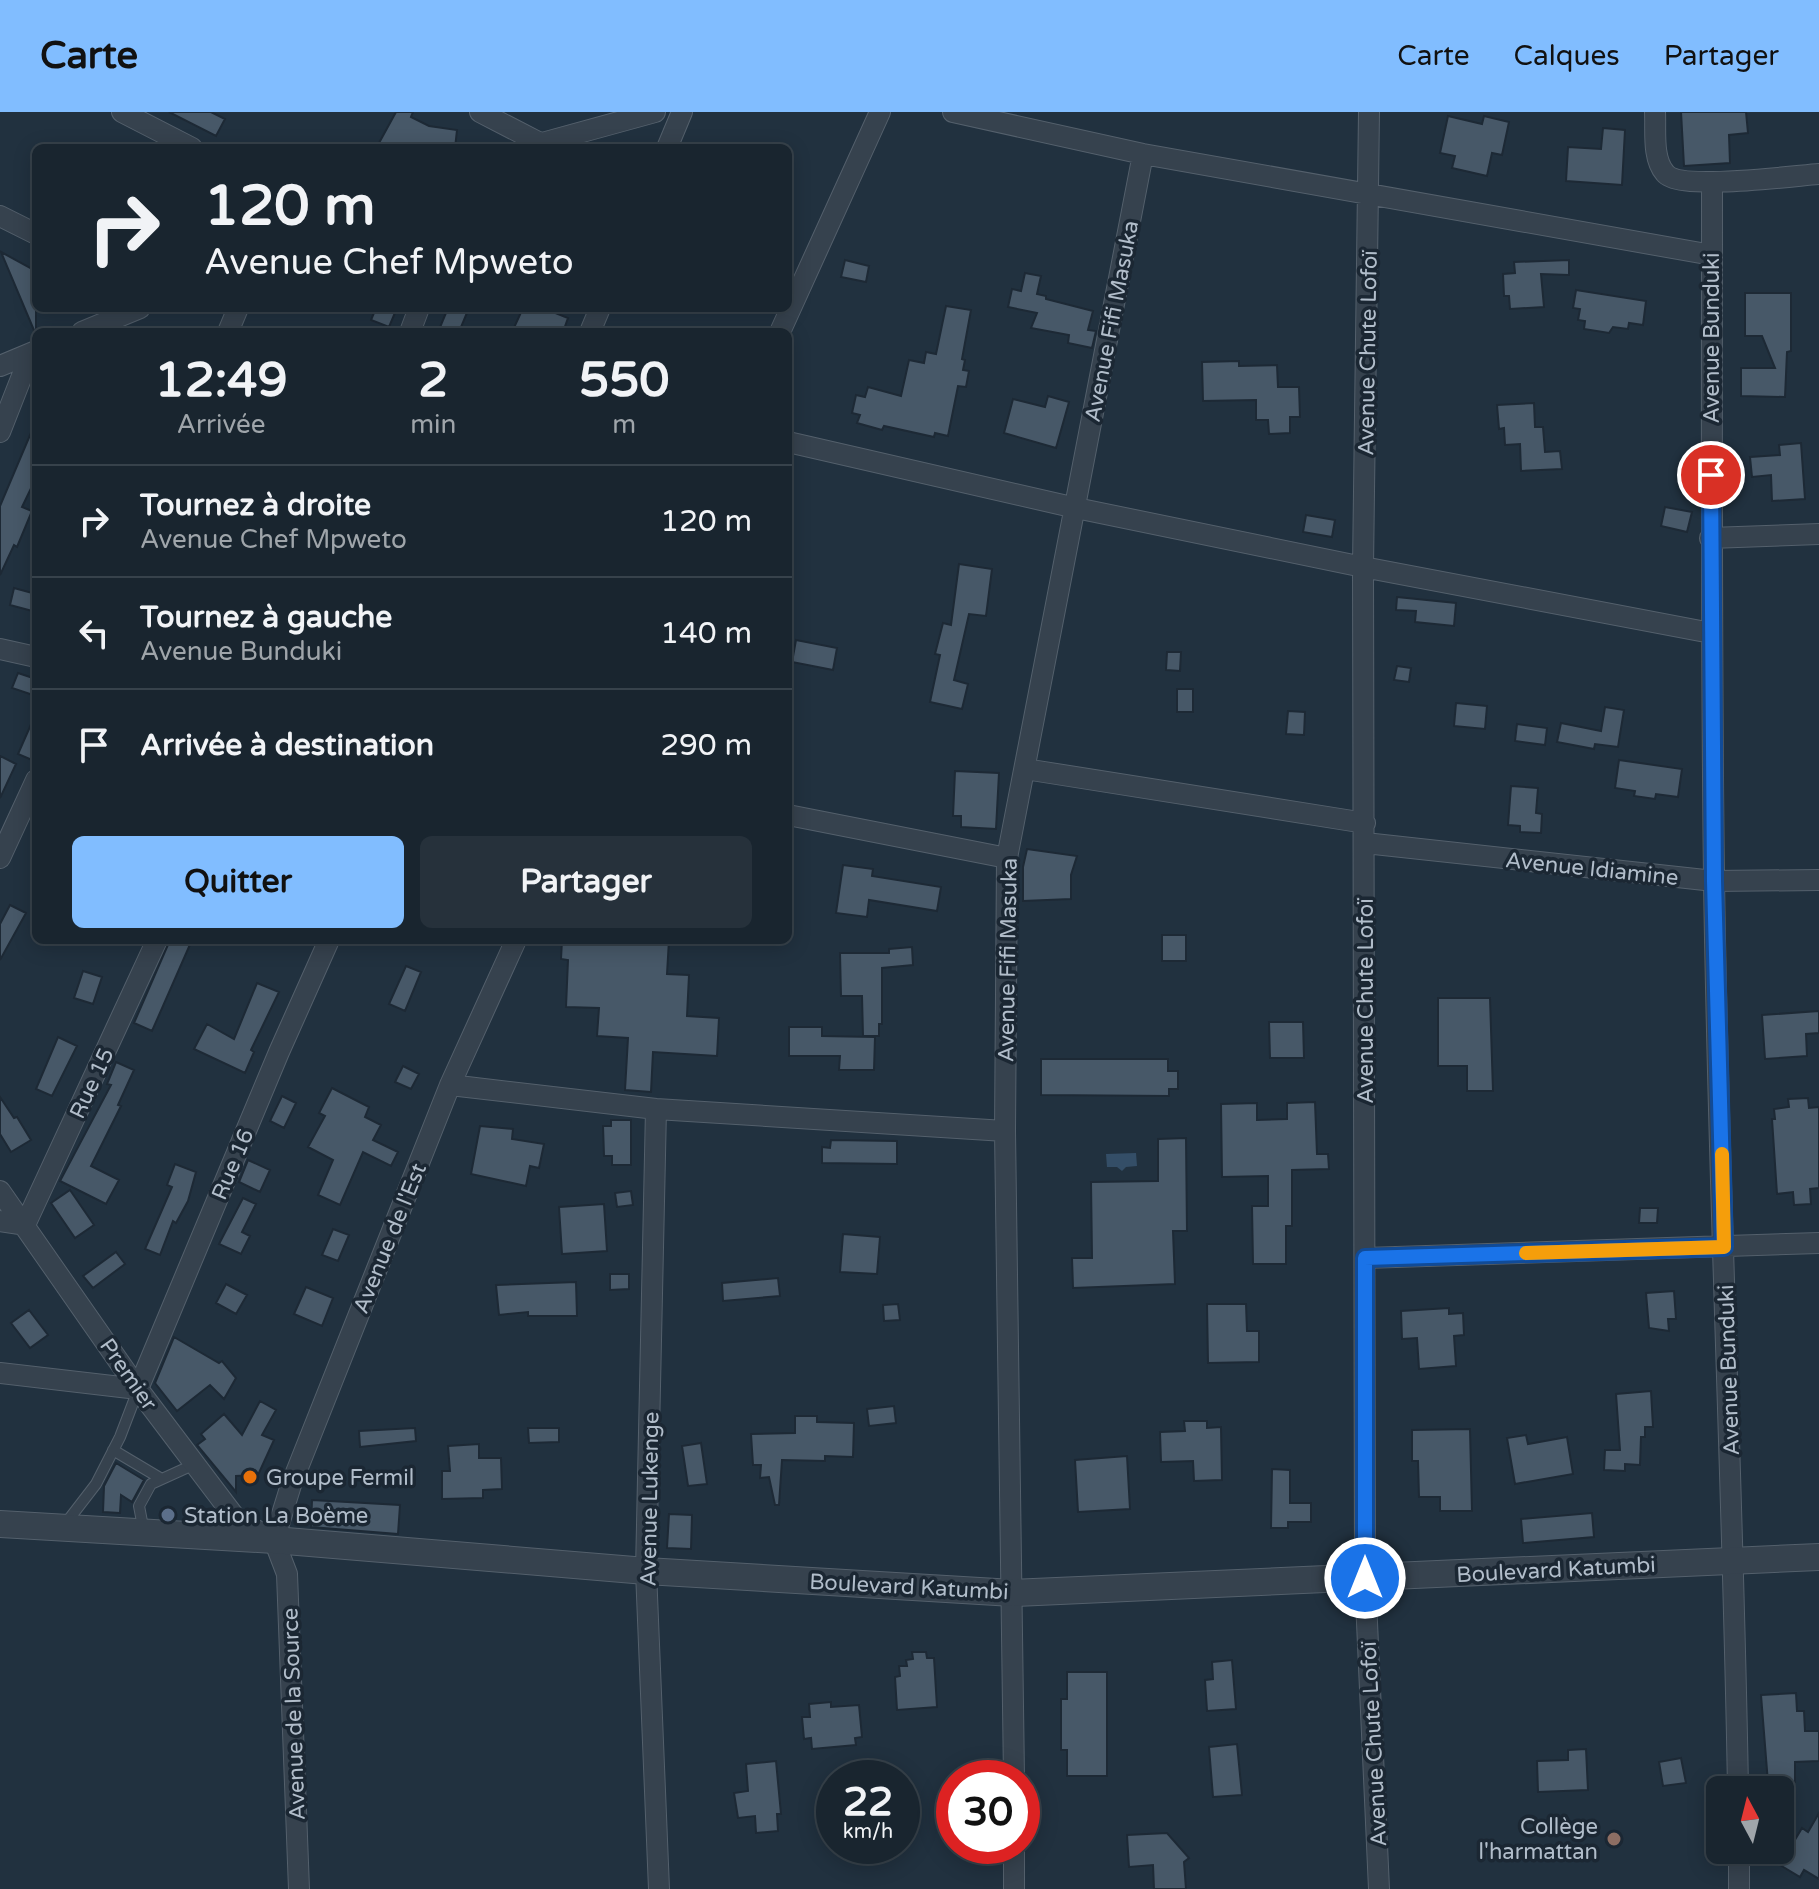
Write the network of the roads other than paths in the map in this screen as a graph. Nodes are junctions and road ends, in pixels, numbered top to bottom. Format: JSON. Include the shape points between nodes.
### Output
{"nodes":[{"id":1,"x":122,"y":112,"type":"edge"},
{"id":2,"x":480,"y":112,"type":"edge"},
{"id":3,"x":655,"y":112,"type":"edge"},
{"id":4,"x":682,"y":112,"type":"edge"},
{"id":5,"x":880,"y":112,"type":"edge"},
{"id":6,"x":953,"y":112,"type":"edge"},
{"id":7,"x":1369,"y":112,"type":"edge"},
{"id":8,"x":1655,"y":112,"type":"edge"},
{"id":9,"x":184,"y":144,"type":"edge"},
{"id":10,"x":529,"y":144,"type":"edge"},
{"id":11,"x":535,"y":144,"type":"edge"},
{"id":12,"x":669,"y":144,"type":"edge"},
{"id":13,"x":1143,"y":154,"type":"junction"},
{"id":14,"x":1819,"y":174,"type":"edge"},
{"id":15,"x":1712,"y":182,"type":"junction"},
{"id":16,"x":1370,"y":193,"type":"junction"},
{"id":17,"x":0,"y":216,"type":"edge"},
{"id":18,"x":32,"y":232,"type":"edge"},
{"id":19,"x":1712,"y":255,"type":"junction"},
{"id":20,"x":792,"y":306,"type":"edge"},
{"id":21,"x":130,"y":312,"type":"edge"},
{"id":22,"x":92,"y":328,"type":"edge"},
{"id":23,"x":32,"y":353,"type":"edge"},
{"id":24,"x":32,"y":357,"type":"edge"},
{"id":25,"x":0,"y":366,"type":"edge"},
{"id":26,"x":0,"y":432,"type":"edge"},
{"id":27,"x":792,"y":443,"type":"edge"},
{"id":28,"x":1076,"y":508,"type":"junction"},
{"id":29,"x":1819,"y":534,"type":"edge"},
{"id":30,"x":1710,"y":538,"type":"junction"},
{"id":31,"x":1363,"y":567,"type":"junction"},
{"id":32,"x":1711,"y":633,"type":"junction"},
{"id":33,"x":0,"y":649,"type":"edge"},
{"id":34,"x":32,"y":656,"type":"edge"},
{"id":35,"x":1025,"y":769,"type":"junction"},
{"id":36,"x":32,"y":789,"type":"edge"},
{"id":37,"x":792,"y":816,"type":"edge"},
{"id":38,"x":1365,"y":833,"type":"junction"},
{"id":39,"x":0,"y":858,"type":"edge"},
{"id":40,"x":1007,"y":858,"type":"junction"},
{"id":41,"x":1819,"y":880,"type":"edge"},
{"id":42,"x":1714,"y":881,"type":"junction"},
{"id":43,"x":155,"y":944,"type":"edge"},
{"id":44,"x":327,"y":944,"type":"edge"},
{"id":45,"x":514,"y":944,"type":"edge"},
{"id":46,"x":450,"y":1085,"type":"junction"},
{"id":47,"x":656,"y":1109,"type":"junction"},
{"id":48,"x":1005,"y":1131,"type":"junction"},
{"id":49,"x":0,"y":1191,"type":"edge"},
{"id":50,"x":0,"y":1221,"type":"edge"},
{"id":51,"x":25,"y":1225,"type":"junction"},
{"id":52,"x":1819,"y":1243,"type":"edge"},
{"id":53,"x":1724,"y":1247,"type":"junction"},
{"id":54,"x":1365,"y":1258,"type":"junction"},
{"id":55,"x":0,"y":1373,"type":"edge"},
{"id":56,"x":138,"y":1389,"type":"junction"},
{"id":57,"x":113,"y":1450,"type":"junction"},
{"id":58,"x":195,"y":1464,"type":"junction"},
{"id":59,"x":160,"y":1478,"type":"junction"},
{"id":60,"x":0,"y":1524,"type":"edge"},
{"id":61,"x":63,"y":1528,"type":"junction"},
{"id":62,"x":144,"y":1534,"type":"junction"},
{"id":63,"x":274,"y":1540,"type":"junction"},
{"id":64,"x":1819,"y":1557,"type":"edge"},
{"id":65,"x":1734,"y":1561,"type":"junction"},
{"id":66,"x":646,"y":1571,"type":"junction"},
{"id":67,"x":1365,"y":1578,"type":"junction"},
{"id":68,"x":1013,"y":1593,"type":"junction"},
{"id":69,"x":1014,"y":1760,"type":"edge"},
{"id":70,"x":1738,"y":1776,"type":"edge"},
{"id":71,"x":1014,"y":1864,"type":"edge"},
{"id":72,"x":1739,"y":1864,"type":"edge"},
{"id":73,"x":299,"y":1889,"type":"edge"},
{"id":74,"x":659,"y":1889,"type":"edge"},
{"id":75,"x":1014,"y":1889,"type":"edge"},
{"id":76,"x":1379,"y":1889,"type":"edge"},
{"id":77,"x":1739,"y":1889,"type":"edge"}],
"edges":[{"from":1,"to":9,"type":"street"},
{"from":2,"to":10,"type":"street"},
{"from":3,"to":11,"type":"street"},
{"from":4,"to":12,"type":"street"},
{"from":5,"to":20,"type":"street"},
{"from":6,"to":13,"type":"street"},
{"from":7,"to":16,"type":"street","name":"Avenue Chute Lofoï"},
{"from":8,"to":15,"type":"street","via":[[1663,172],[1678,182]]},
{"from":13,"to":16,"type":"street"},
{"from":13,"to":28,"type":"street","name":"Avenue Fifi Masuka"},
{"from":14,"to":15,"type":"street"},
{"from":15,"to":19,"type":"street","name":"Avenue Bunduki"},
{"from":16,"to":19,"type":"street"},
{"from":16,"to":31,"type":"street","name":"Avenue Chute Lofoï"},
{"from":17,"to":18,"type":"street"},
{"from":19,"to":30,"type":"street","name":"Avenue Bunduki"},
{"from":21,"to":22,"type":"street"},
{"from":23,"to":25,"type":"street"},
{"from":24,"to":26,"type":"street"},
{"from":27,"to":28,"type":"street"},
{"from":28,"to":31,"type":"street"},
{"from":28,"to":35,"type":"street","name":"Avenue Fifi Masuka"},
{"from":29,"to":30,"type":"street"},
{"from":30,"to":32,"type":"street","name":"Avenue Bunduki"},
{"from":31,"to":32,"type":"street"},
{"from":31,"to":38,"type":"street","name":"Avenue Chute Lofoï"},
{"from":32,"to":42,"type":"street","name":"Avenue Bunduki"},
{"from":33,"to":34,"type":"street"},
{"from":35,"to":38,"type":"street","name":"Avenue Idiamine"},
{"from":35,"to":40,"type":"street","name":"Avenue Fifi Masuka"},
{"from":36,"to":39,"type":"street"},
{"from":37,"to":40,"type":"street"},
{"from":38,"to":42,"type":"street","name":"Avenue Idiamine"},
{"from":38,"to":54,"type":"street","name":"Avenue Chute Lofoï"},
{"from":40,"to":48,"type":"street","name":"Avenue Fifi Masuka"},
{"from":41,"to":42,"type":"street","name":"Avenue Idiamine"},
{"from":42,"to":53,"type":"street","name":"Avenue Bunduki"},
{"from":43,"to":51,"type":"street","name":"Rue 15"},
{"from":44,"to":56,"type":"street","name":"Rue 16"},
{"from":45,"to":46,"type":"street","name":"Avenue de l'Est"},
{"from":46,"to":47,"type":"street"},
{"from":46,"to":63,"type":"street","name":"Avenue de l'Est"},
{"from":47,"to":48,"type":"street"},
{"from":47,"to":66,"type":"street","name":"Avenue Lukenge"},
{"from":48,"to":68,"type":"street","name":"Avenue Fifi Masuka"},
{"from":49,"to":51,"type":"street","name":"Premier"},
{"from":50,"to":51,"type":"street"},
{"from":51,"to":56,"type":"street","name":"Premier"},
{"from":52,"to":53,"type":"street"},
{"from":53,"to":54,"type":"street"},
{"from":53,"to":65,"type":"street","name":"Avenue Bunduki"},
{"from":54,"to":67,"type":"street","name":"Avenue Chute Lofoï"},
{"from":55,"to":56,"type":"street"},
{"from":56,"to":57,"type":"lane"},
{"from":56,"to":58,"type":"street","name":"Premier"},
{"from":57,"to":59,"type":"lane"},
{"from":57,"to":61,"type":"lane","via":[[96,1484]]},
{"from":58,"to":59,"type":"lane"},
{"from":58,"to":63,"type":"street","name":"Premier","via":[[237,1520]]},
{"from":59,"to":62,"type":"lane","via":[[139,1506]]},
{"from":60,"to":61,"type":"street","name":"Boulevard Katumbi"},
{"from":61,"to":62,"type":"street","name":"Boulevard Katumbi"},
{"from":62,"to":63,"type":"street","name":"Boulevard Katumbi"},
{"from":63,"to":66,"type":"street","name":"Boulevard Katumbi"},
{"from":63,"to":73,"type":"street","name":"Avenue de la Source","via":[[287,1574]]},
{"from":64,"to":65,"type":"street","name":"Boulevard Katumbi"},
{"from":65,"to":67,"type":"street","name":"Boulevard Katumbi"},
{"from":65,"to":70,"type":"street","name":"Avenue Bunduki"},
{"from":66,"to":68,"type":"street","name":"Boulevard Katumbi"},
{"from":66,"to":74,"type":"street","name":"Avenue Lukenge"},
{"from":67,"to":68,"type":"street","name":"Boulevard Katumbi"},
{"from":67,"to":76,"type":"street","name":"Avenue Chute Lofoï"},
{"from":68,"to":69,"type":"street","name":"Avenue Fifi Masuka"},
{"from":71,"to":75,"type":"street"},
{"from":72,"to":77,"type":"street"}]}
